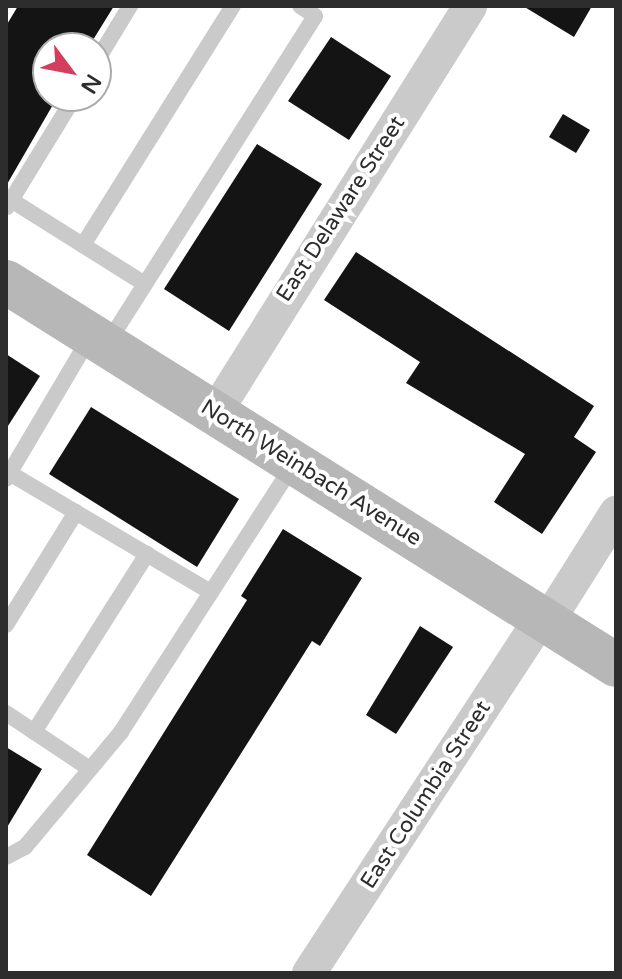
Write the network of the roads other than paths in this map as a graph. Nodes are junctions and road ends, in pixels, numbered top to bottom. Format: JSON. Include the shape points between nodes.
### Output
{"nodes":[{"id":1,"x":130,"y":6,"type":"edge"},
{"id":2,"x":233,"y":6,"type":"edge"},
{"id":3,"x":300,"y":6,"type":"edge"},
{"id":4,"x":470,"y":6,"type":"edge"},
{"id":5,"x":112,"y":36,"type":"edge"},
{"id":6,"x":65,"y":112,"type":"edge"},
{"id":7,"x":9,"y":204,"type":"edge"},
{"id":8,"x":83,"y":245,"type":"junction"},
{"id":9,"x":6,"y":282,"type":"edge"},
{"id":10,"x":145,"y":284,"type":"junction"},
{"id":11,"x":99,"y":340,"type":"junction"},
{"id":12,"x":215,"y":413,"type":"junction"},
{"id":13,"x":295,"y":463,"type":"junction"},
{"id":14,"x":7,"y":474,"type":"edge"},
{"id":15,"x":76,"y":512,"type":"junction"},
{"id":16,"x":616,"y":513,"type":"edge"},
{"id":17,"x":147,"y":554,"type":"junction"},
{"id":18,"x":211,"y":592,"type":"junction"},
{"id":19,"x":545,"y":619,"type":"junction"},
{"id":20,"x":6,"y":625,"type":"edge"},
{"id":21,"x":616,"y":665,"type":"edge"},
{"id":22,"x":6,"y":713,"type":"edge"},
{"id":23,"x":34,"y":732,"type":"junction"},
{"id":24,"x":90,"y":769,"type":"junction"},
{"id":25,"x":6,"y":857,"type":"edge"},
{"id":26,"x":309,"y":973,"type":"edge"}],
"edges":[{"from":1,"to":5,"type":"lane"},
{"from":2,"to":8,"type":"lane"},
{"from":3,"to":10,"type":"lane","via":[[315,16]]},
{"from":4,"to":12,"type":"street","name":"East Delaware Street"},
{"from":6,"to":7,"type":"lane"},
{"from":7,"to":8,"type":"lane"},
{"from":8,"to":10,"type":"lane"},
{"from":9,"to":11,"type":"main road","name":"North Weinbach Avenue"},
{"from":10,"to":11,"type":"lane"},
{"from":11,"to":12,"type":"main road","name":"North Weinbach Avenue"},
{"from":11,"to":14,"type":"lane"},
{"from":12,"to":13,"type":"main road","name":"North Weinbach Avenue"},
{"from":13,"to":18,"type":"lane"},
{"from":13,"to":19,"type":"main road","name":"North Weinbach Avenue"},
{"from":14,"to":15,"type":"lane"},
{"from":15,"to":17,"type":"lane"},
{"from":15,"to":20,"type":"lane"},
{"from":16,"to":19,"type":"street","name":"East Columbia Street"},
{"from":17,"to":18,"type":"lane"},
{"from":17,"to":23,"type":"lane"},
{"from":18,"to":24,"type":"lane"},
{"from":19,"to":21,"type":"main road","name":"North Weinbach Avenue"},
{"from":19,"to":26,"type":"street","name":"East Columbia Street"},
{"from":22,"to":23,"type":"lane"},
{"from":23,"to":24,"type":"lane"},
{"from":24,"to":25,"type":"lane","via":[[25,847]]}]}
